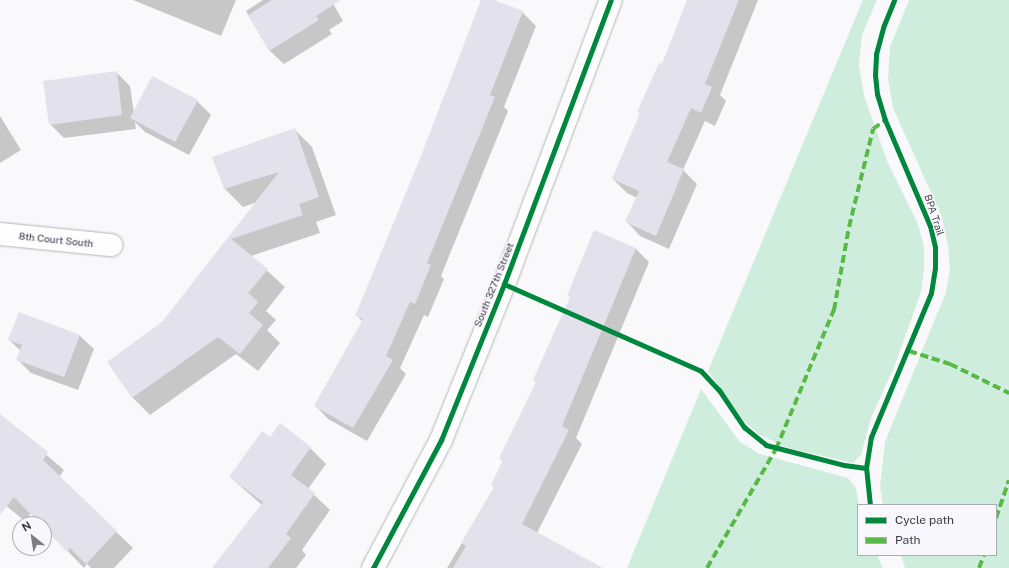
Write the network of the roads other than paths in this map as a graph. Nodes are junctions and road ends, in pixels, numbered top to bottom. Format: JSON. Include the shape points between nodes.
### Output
{"nodes":[{"id":1,"x":611,"y":0,"type":"edge"},
{"id":2,"x":0,"y":234,"type":"edge"},
{"id":3,"x":111,"y":245,"type":"dead end"},
{"id":4,"x":373,"y":568,"type":"edge"}],
"edges":[{"from":1,"to":4,"type":"street","name":"South 327th Street","via":[[504,284],[441,440]]},
{"from":2,"to":3,"type":"street","name":"8th Court South"}]}
